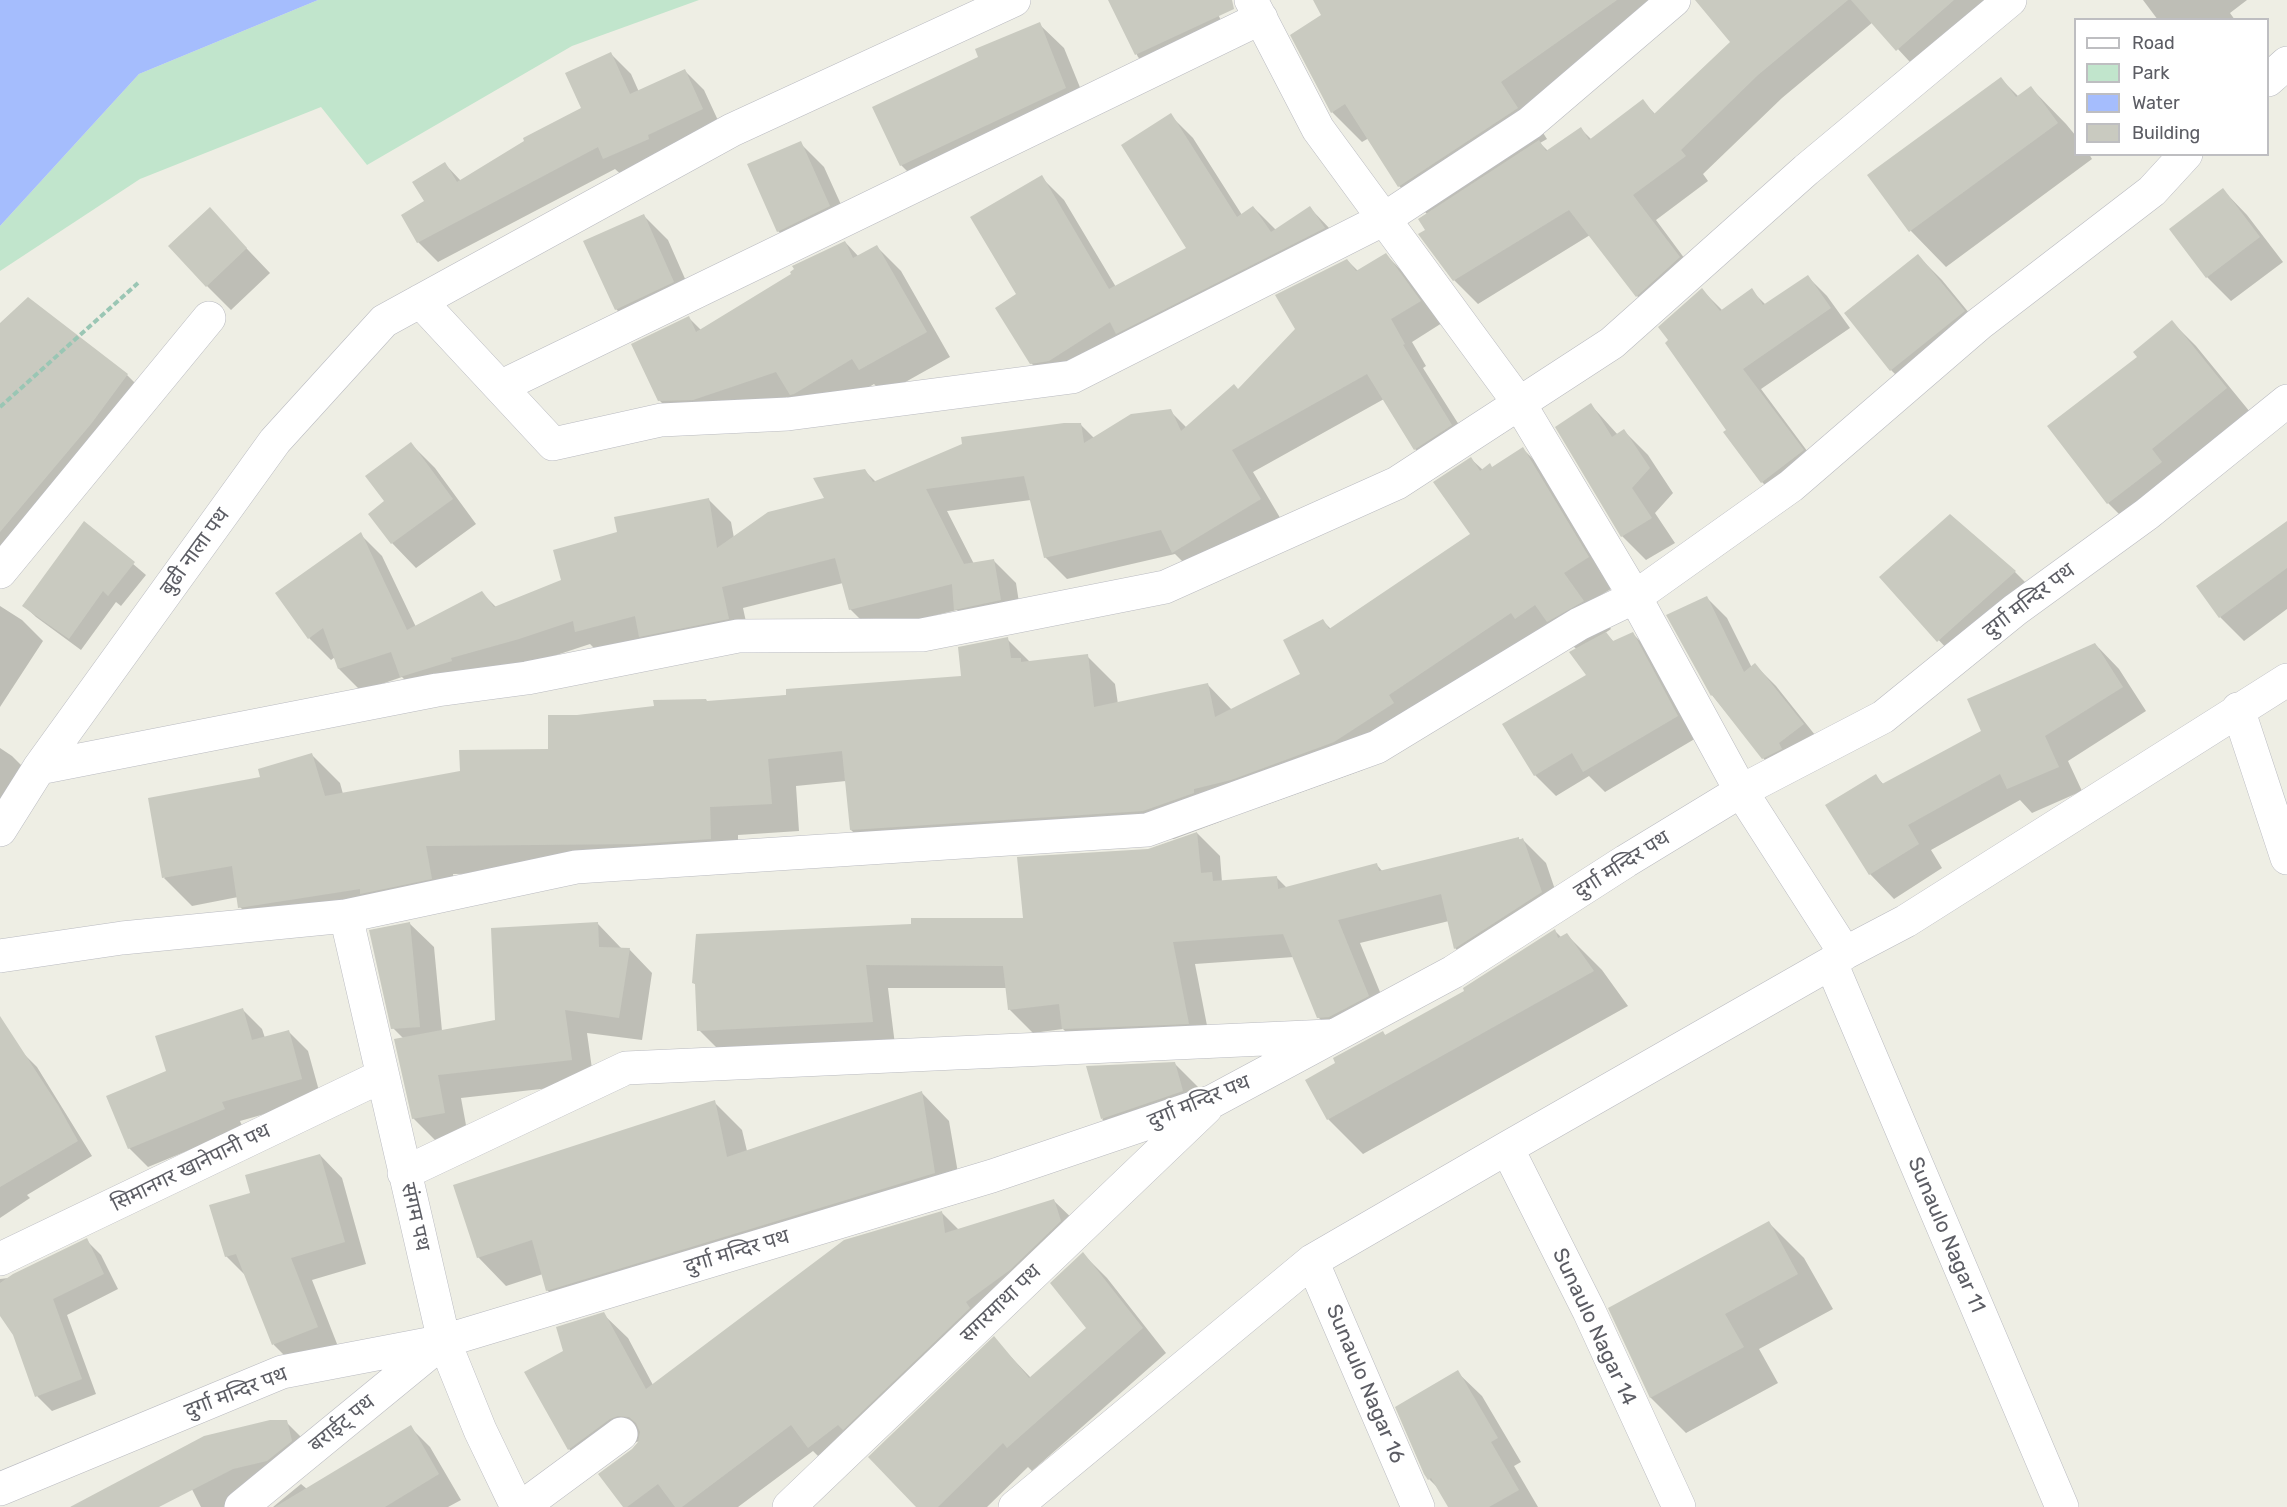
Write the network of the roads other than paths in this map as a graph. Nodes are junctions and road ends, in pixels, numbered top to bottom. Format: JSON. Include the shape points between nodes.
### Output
{"nodes":[{"id":1,"x":1014,"y":0,"type":"edge"},
{"id":2,"x":1674,"y":0,"type":"edge"},
{"id":3,"x":2010,"y":0,"type":"edge"},
{"id":4,"x":1256,"y":9,"type":"edge"},
{"id":5,"x":2287,"y":63,"type":"edge"},
{"id":6,"x":2269,"y":79,"type":"edge"},
{"id":7,"x":2184,"y":156,"type":"edge"},
{"id":8,"x":1384,"y":219,"type":"junction"},
{"id":9,"x":420,"y":301,"type":"junction"},
{"id":10,"x":209,"y":318,"type":"dead end"},
{"id":11,"x":500,"y":387,"type":"junction"},
{"id":12,"x":2287,"y":401,"type":"edge"},
{"id":13,"x":1519,"y":403,"type":"junction"},
{"id":14,"x":0,"y":572,"type":"edge"},
{"id":15,"x":1635,"y":597,"type":"junction"},
{"id":16,"x":2287,"y":680,"type":"edge"},
{"id":17,"x":2238,"y":709,"type":"junction"},
{"id":18,"x":39,"y":768,"type":"junction"},
{"id":19,"x":1741,"y":792,"type":"junction"},
{"id":20,"x":0,"y":830,"type":"edge"},
{"id":21,"x":2287,"y":858,"type":"edge"},
{"id":22,"x":346,"y":916,"type":"junction"},
{"id":23,"x":0,"y":956,"type":"edge"},
{"id":24,"x":1838,"y":958,"type":"junction"},
{"id":25,"x":1336,"y":1035,"type":"junction"},
{"id":26,"x":382,"y":1076,"type":"junction"},
{"id":27,"x":1213,"y":1101,"type":"junction"},
{"id":28,"x":1506,"y":1148,"type":"junction"},
{"id":29,"x":404,"y":1173,"type":"junction"},
{"id":30,"x":0,"y":1259,"type":"edge"},
{"id":31,"x":1312,"y":1261,"type":"junction"},
{"id":32,"x":444,"y":1341,"type":"junction"},
{"id":33,"x":621,"y":1434,"type":"dead end"},
{"id":34,"x":0,"y":1489,"type":"edge"},
{"id":35,"x":241,"y":1507,"type":"edge"},
{"id":36,"x":516,"y":1507,"type":"edge"},
{"id":37,"x":522,"y":1507,"type":"edge"},
{"id":38,"x":789,"y":1507,"type":"edge"},
{"id":39,"x":1015,"y":1507,"type":"edge"},
{"id":40,"x":1418,"y":1507,"type":"edge"},
{"id":41,"x":1679,"y":1507,"type":"edge"},
{"id":42,"x":2062,"y":1507,"type":"edge"}],
"edges":[{"from":1,"to":9,"type":"street","name":"बुढी नाला पथ","via":[[732,130]]},
{"from":2,"to":8,"type":"street","via":[[1530,123]]},
{"from":3,"to":13,"type":"street","via":[[1806,170],[1612,343]]},
{"from":4,"to":8,"type":"street","name":"Sunaulo Nagar 11","via":[[1318,129]]},
{"from":4,"to":11,"type":"street"},
{"from":5,"to":6,"type":"street"},
{"from":7,"to":15,"type":"street","via":[[2152,192],[1979,324],[1791,486]]},
{"from":8,"to":11,"type":"street","via":[[1072,377],[788,414],[661,420],[553,444]]},
{"from":8,"to":13,"type":"street","name":"Sunaulo Nagar 11"},
{"from":9,"to":11,"type":"street"},
{"from":9,"to":18,"type":"street","name":"बुढी नाला पथ","via":[[384,321],[275,441]]},
{"from":10,"to":14,"type":"street"},
{"from":12,"to":19,"type":"street","name":"दुर्गा मन्दिर पथ","via":[[2147,514],[2014,610],[1883,717]]},
{"from":13,"to":15,"type":"street","name":"Sunaulo Nagar 11"},
{"from":13,"to":18,"type":"street","via":[[1397,483],[1165,587],[921,635],[738,636]]},
{"from":15,"to":19,"type":"street","name":"Sunaulo Nagar 11"},
{"from":15,"to":22,"type":"street","via":[[1579,624],[1377,747],[1147,830],[576,867]]},
{"from":16,"to":17,"type":"street"},
{"from":17,"to":21,"type":"street"},
{"from":17,"to":24,"type":"street","via":[[1906,921]]},
{"from":18,"to":20,"type":"street","name":"बुढी नाला पथ"},
{"from":19,"to":24,"type":"street","name":"Sunaulo Nagar 11"},
{"from":19,"to":25,"type":"street","name":"दुर्गा मन्दिर पथ","via":[[1453,972]]},
{"from":22,"to":23,"type":"street","via":[[122,938]]},
{"from":22,"to":26,"type":"street","name":"संगम पथ"},
{"from":24,"to":28,"type":"street"},
{"from":24,"to":42,"type":"street","name":"Sunaulo Nagar 11"},
{"from":25,"to":27,"type":"street","name":"दुर्गा मन्दिर पथ"},
{"from":25,"to":29,"type":"street","via":[[626,1068]]},
{"from":26,"to":29,"type":"street","name":"संगम पथ"},
{"from":26,"to":30,"type":"street","name":"सिमानगर खानेपानी पथ"},
{"from":27,"to":32,"type":"street","name":"दुर्गा मन्दिर पथ","via":[[992,1176]]},
{"from":27,"to":38,"type":"street","name":"सगरमाथा पथ"},
{"from":28,"to":31,"type":"street"},
{"from":28,"to":41,"type":"street","name":"Sunaulo Nagar 14","via":[[1589,1311]]},
{"from":29,"to":32,"type":"street","name":"संगम पथ"},
{"from":31,"to":39,"type":"street"},
{"from":31,"to":40,"type":"street","name":"Sunaulo Nagar 16"},
{"from":32,"to":34,"type":"street","name":"दुर्गा मन्दिर पथ","via":[[282,1372]]},
{"from":32,"to":35,"type":"street","name":"बराईट् पथ"},
{"from":32,"to":36,"type":"street","name":"संगम पथ"},
{"from":33,"to":37,"type":"street"}]}
